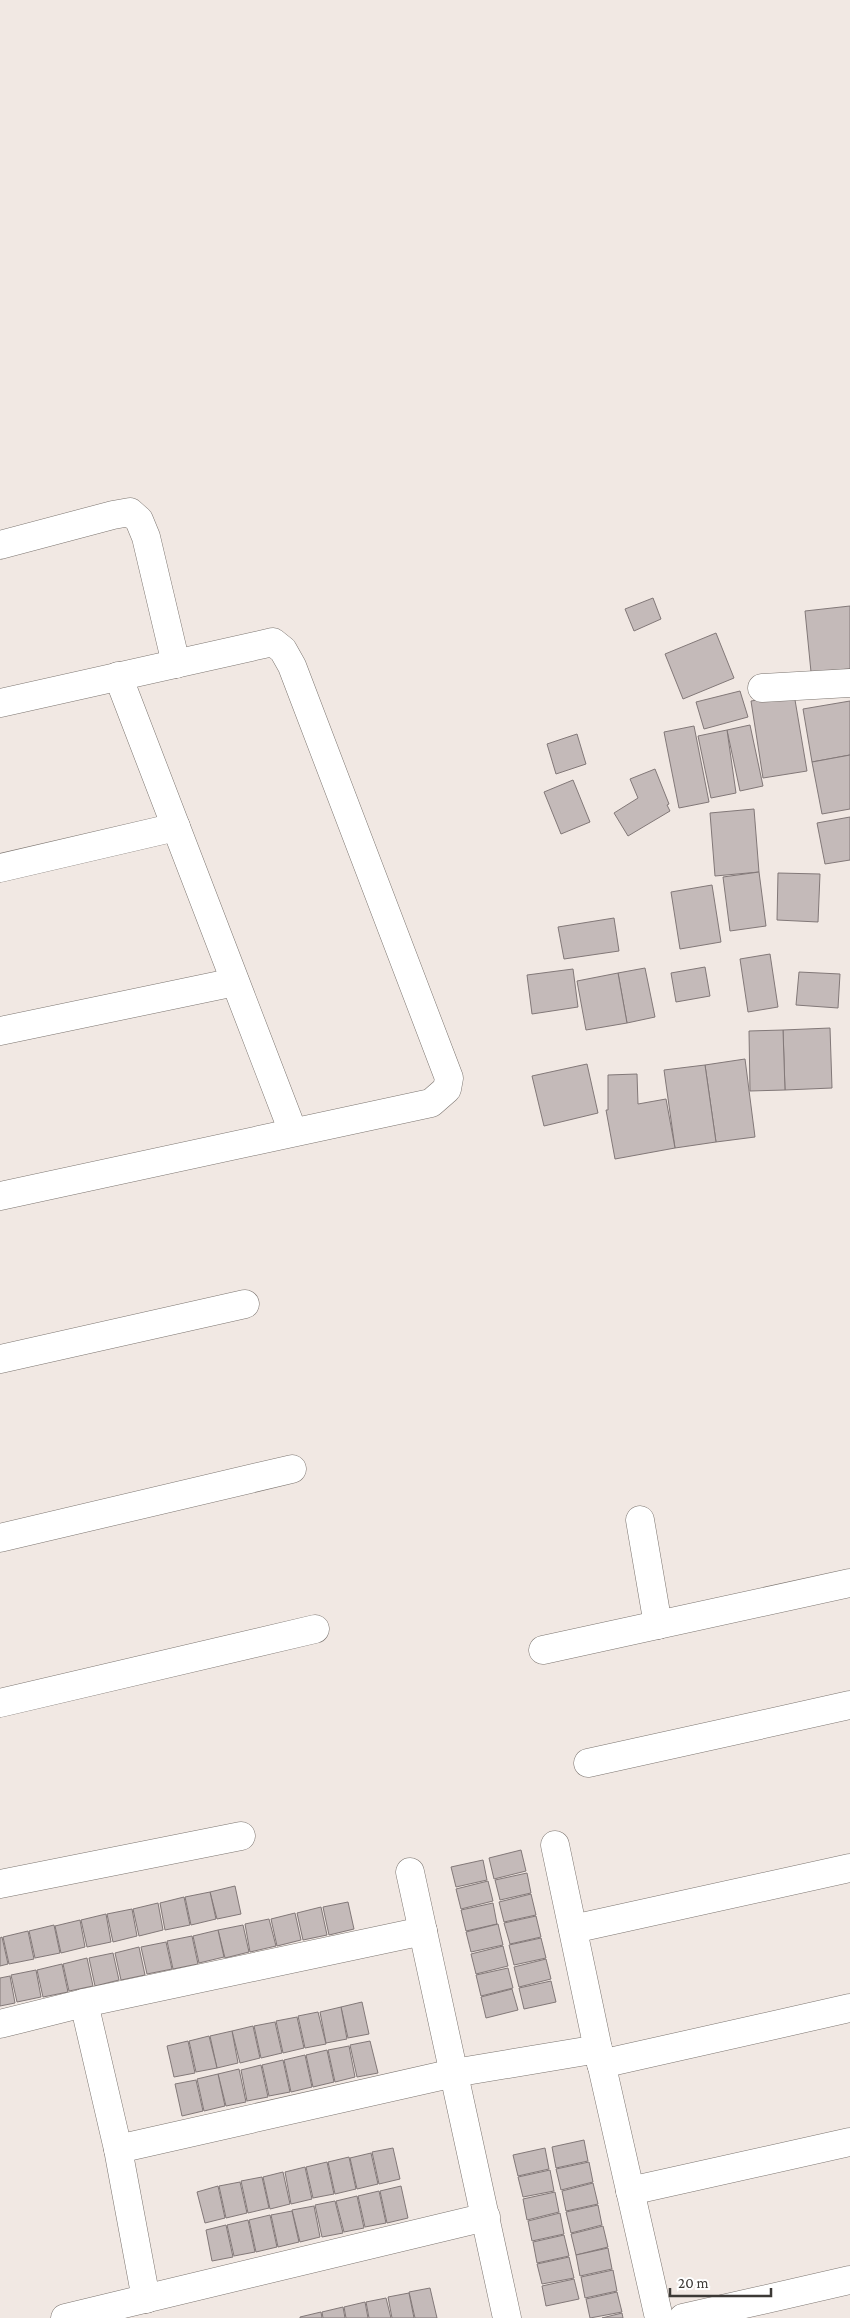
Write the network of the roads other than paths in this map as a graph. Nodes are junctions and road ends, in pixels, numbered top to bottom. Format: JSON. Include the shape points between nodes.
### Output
{"nodes":[{"id":1,"x":0,"y":545,"type":"edge"},
{"id":2,"x":176,"y":664,"type":"junction"},
{"id":3,"x":118,"y":676,"type":"junction"},
{"id":4,"x":850,"y":682,"type":"edge"},
{"id":5,"x":762,"y":688,"type":"dead end"},
{"id":6,"x":0,"y":703,"type":"edge"},
{"id":7,"x":176,"y":828,"type":"junction"},
{"id":8,"x":0,"y":868,"type":"edge"},
{"id":9,"x":235,"y":982,"type":"junction"},
{"id":10,"x":0,"y":1031,"type":"edge"},
{"id":11,"x":293,"y":1132,"type":"junction"},
{"id":12,"x":0,"y":1196,"type":"edge"},
{"id":13,"x":245,"y":1304,"type":"dead end"},
{"id":14,"x":0,"y":1359,"type":"edge"},
{"id":15,"x":292,"y":1469,"type":"dead end"},
{"id":16,"x":640,"y":1520,"type":"dead end"},
{"id":17,"x":0,"y":1538,"type":"edge"},
{"id":18,"x":850,"y":1583,"type":"edge"},
{"id":19,"x":658,"y":1625,"type":"junction"},
{"id":20,"x":315,"y":1629,"type":"dead end"},
{"id":21,"x":544,"y":1650,"type":"dead end"},
{"id":22,"x":0,"y":1703,"type":"edge"},
{"id":23,"x":850,"y":1705,"type":"edge"},
{"id":24,"x":588,"y":1763,"type":"dead end"},
{"id":25,"x":242,"y":1836,"type":"dead end"},
{"id":26,"x":556,"y":1845,"type":"dead end"},
{"id":27,"x":850,"y":1868,"type":"edge"},
{"id":28,"x":410,"y":1872,"type":"dead end"},
{"id":29,"x":0,"y":1884,"type":"edge"},
{"id":30,"x":573,"y":1929,"type":"junction"},
{"id":31,"x":423,"y":1931,"type":"junction"},
{"id":32,"x":84,"y":2003,"type":"junction"},
{"id":33,"x":850,"y":2008,"type":"edge"},
{"id":34,"x":0,"y":2024,"type":"edge"},
{"id":35,"x":599,"y":2056,"type":"junction"},
{"id":36,"x":454,"y":2073,"type":"junction"},
{"id":37,"x":850,"y":2142,"type":"edge"},
{"id":38,"x":118,"y":2149,"type":"junction"},
{"id":39,"x":630,"y":2191,"type":"junction"},
{"id":40,"x":486,"y":2217,"type":"junction"},
{"id":41,"x":850,"y":2280,"type":"edge"},
{"id":42,"x":146,"y":2299,"type":"junction"},
{"id":43,"x":65,"y":2318,"type":"edge"},
{"id":44,"x":507,"y":2318,"type":"edge"},
{"id":45,"x":658,"y":2318,"type":"edge"},
{"id":46,"x":683,"y":2318,"type":"edge"}],
"edges":[{"from":1,"to":2,"type":"street","via":[[130,512],[139,520],[146,537]]},
{"from":2,"to":3,"type":"street"},
{"from":2,"to":11,"type":"street","via":[[273,642],[283,650],[292,666],[449,1078],[447,1089],[431,1103]]},
{"from":3,"to":6,"type":"street"},
{"from":3,"to":7,"type":"street"},
{"from":4,"to":5,"type":"street"},
{"from":7,"to":8,"type":"street"},
{"from":7,"to":9,"type":"street"},
{"from":9,"to":10,"type":"street"},
{"from":9,"to":11,"type":"street"},
{"from":11,"to":12,"type":"street"},
{"from":13,"to":14,"type":"street"},
{"from":15,"to":17,"type":"street"},
{"from":16,"to":19,"type":"street"},
{"from":18,"to":19,"type":"street"},
{"from":19,"to":21,"type":"street"},
{"from":20,"to":22,"type":"street"},
{"from":23,"to":24,"type":"street"},
{"from":25,"to":29,"type":"street"},
{"from":26,"to":30,"type":"street"},
{"from":27,"to":30,"type":"street"},
{"from":28,"to":31,"type":"street"},
{"from":30,"to":35,"type":"street"},
{"from":31,"to":32,"type":"street"},
{"from":31,"to":36,"type":"street"},
{"from":32,"to":34,"type":"street"},
{"from":32,"to":38,"type":"street"},
{"from":33,"to":35,"type":"street"},
{"from":35,"to":36,"type":"street"},
{"from":35,"to":39,"type":"street"},
{"from":36,"to":38,"type":"street"},
{"from":36,"to":40,"type":"street"},
{"from":37,"to":39,"type":"street"},
{"from":38,"to":42,"type":"street"},
{"from":39,"to":45,"type":"street"},
{"from":40,"to":42,"type":"street"},
{"from":40,"to":44,"type":"street"},
{"from":41,"to":46,"type":"street"},
{"from":42,"to":43,"type":"street"}]}
